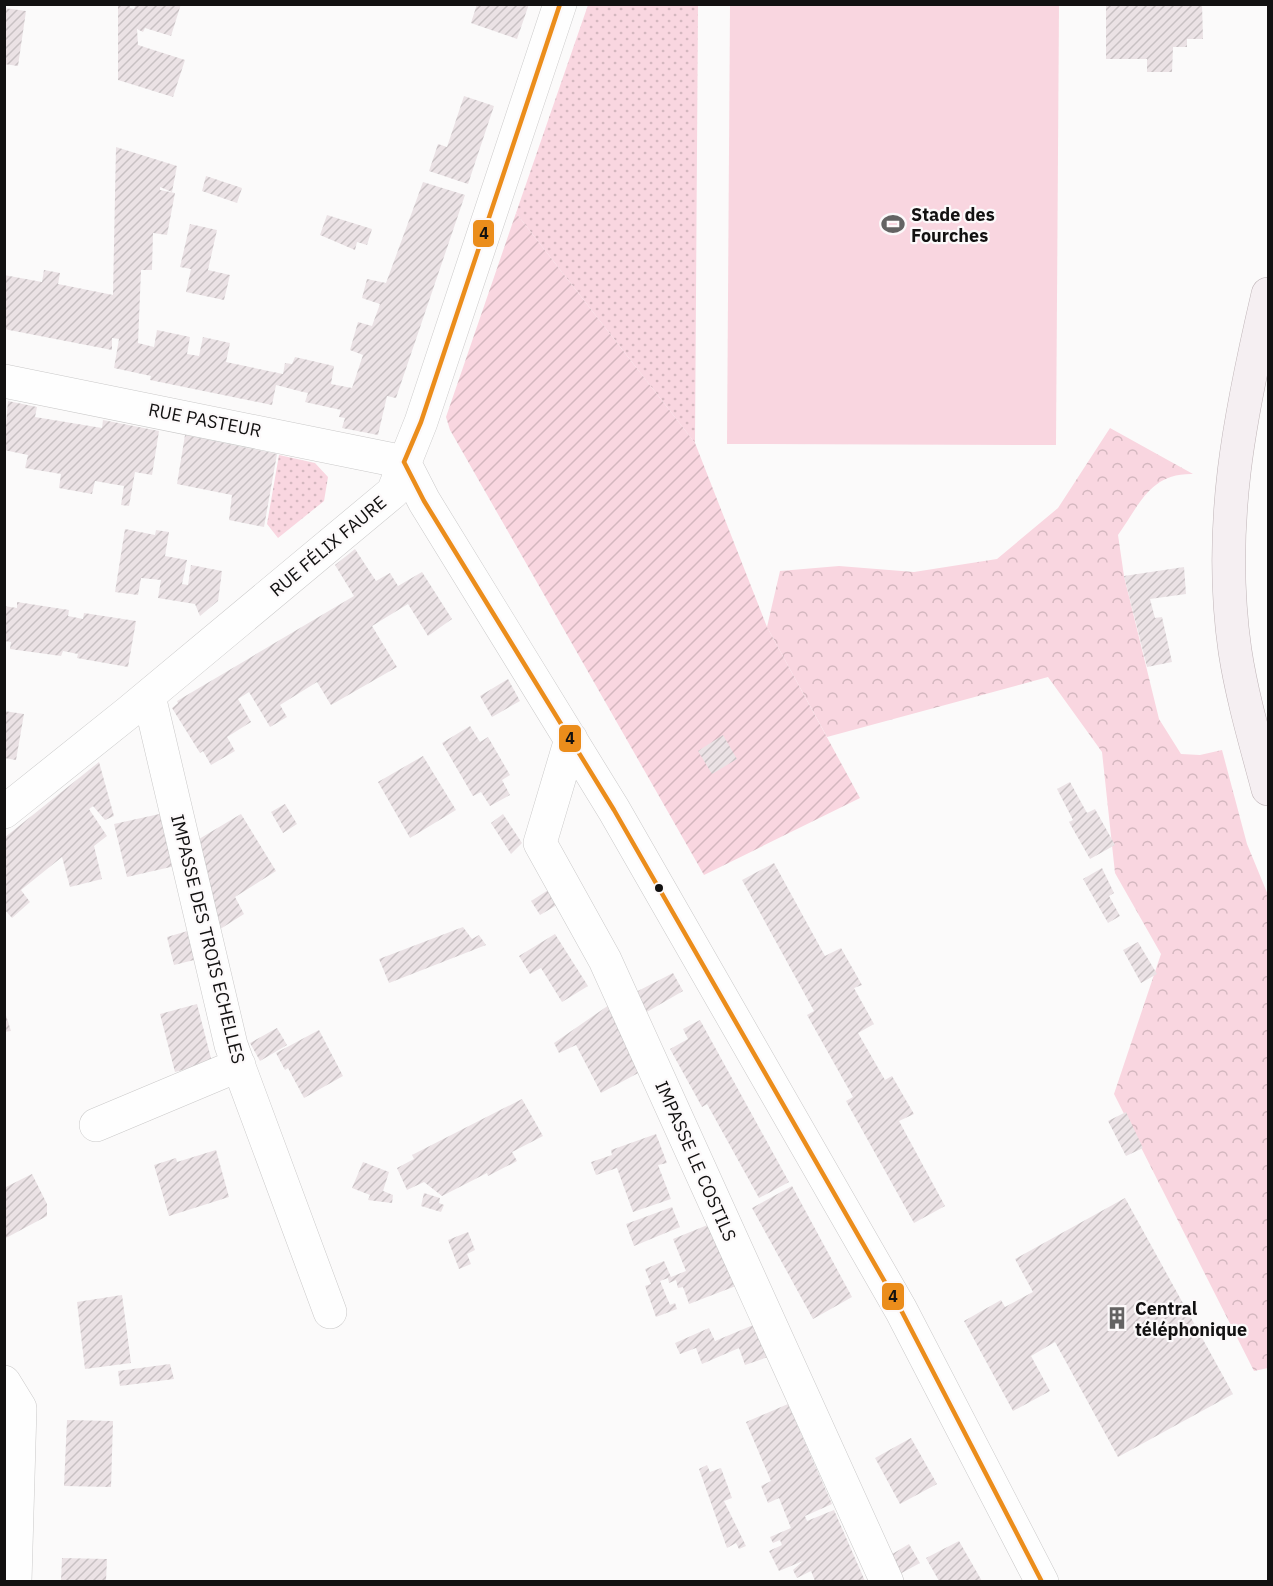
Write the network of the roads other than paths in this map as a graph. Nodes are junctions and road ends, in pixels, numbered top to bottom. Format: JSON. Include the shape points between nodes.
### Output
{"nodes":[{"id":1,"x":560,"y":4,"type":"edge"},
{"id":2,"x":1269,"y":294,"type":"edge"},
{"id":3,"x":4,"y":381,"type":"edge"},
{"id":4,"x":404,"y":462,"type":"junction"},
{"id":5,"x":149,"y":696,"type":"junction"},
{"id":6,"x":571,"y":739,"type":"junction"},
{"id":7,"x":1269,"y":789,"type":"edge"},
{"id":8,"x":11,"y":801,"type":"edge"},
{"id":9,"x":239,"y":1065,"type":"junction"},
{"id":10,"x":96,"y":1125,"type":"dead end"},
{"id":11,"x":330,"y":1312,"type":"dead end"},
{"id":12,"x":4,"y":1382,"type":"edge"},
{"id":13,"x":15,"y":1581,"type":"edge"},
{"id":14,"x":887,"y":1581,"type":"edge"},
{"id":15,"x":1042,"y":1581,"type":"edge"}],
"edges":[{"from":1,"to":4,"type":"street","name":"RUE FÉLIX FAURE","via":[[421,422]]},
{"from":2,"to":7,"type":"main road","via":[[1246,389],[1230,488],[1228,567],[1235,651]]},
{"from":3,"to":4,"type":"street","name":"RUE PASTEUR"},
{"from":4,"to":5,"type":"street","name":"RUE FÉLIX FAURE","via":[[393,492]]},
{"from":4,"to":6,"type":"street","via":[[424,501]]},
{"from":5,"to":8,"type":"street","name":"RUE FÉLIX FAURE"},
{"from":5,"to":9,"type":"street","name":"IMPASSE DES TROIS ECHELLES","via":[[193,892]]},
{"from":6,"to":14,"type":"street","name":"IMPASSE LE COSTILS","via":[[540,843],[605,960]]},
{"from":6,"to":15,"type":"street","via":[[901,1310]]},
{"from":9,"to":10,"type":"street"},
{"from":9,"to":11,"type":"street","name":"IMPASSE DES TROIS ECHELLES"},
{"from":12,"to":13,"type":"street","via":[[20,1408]]}]}
